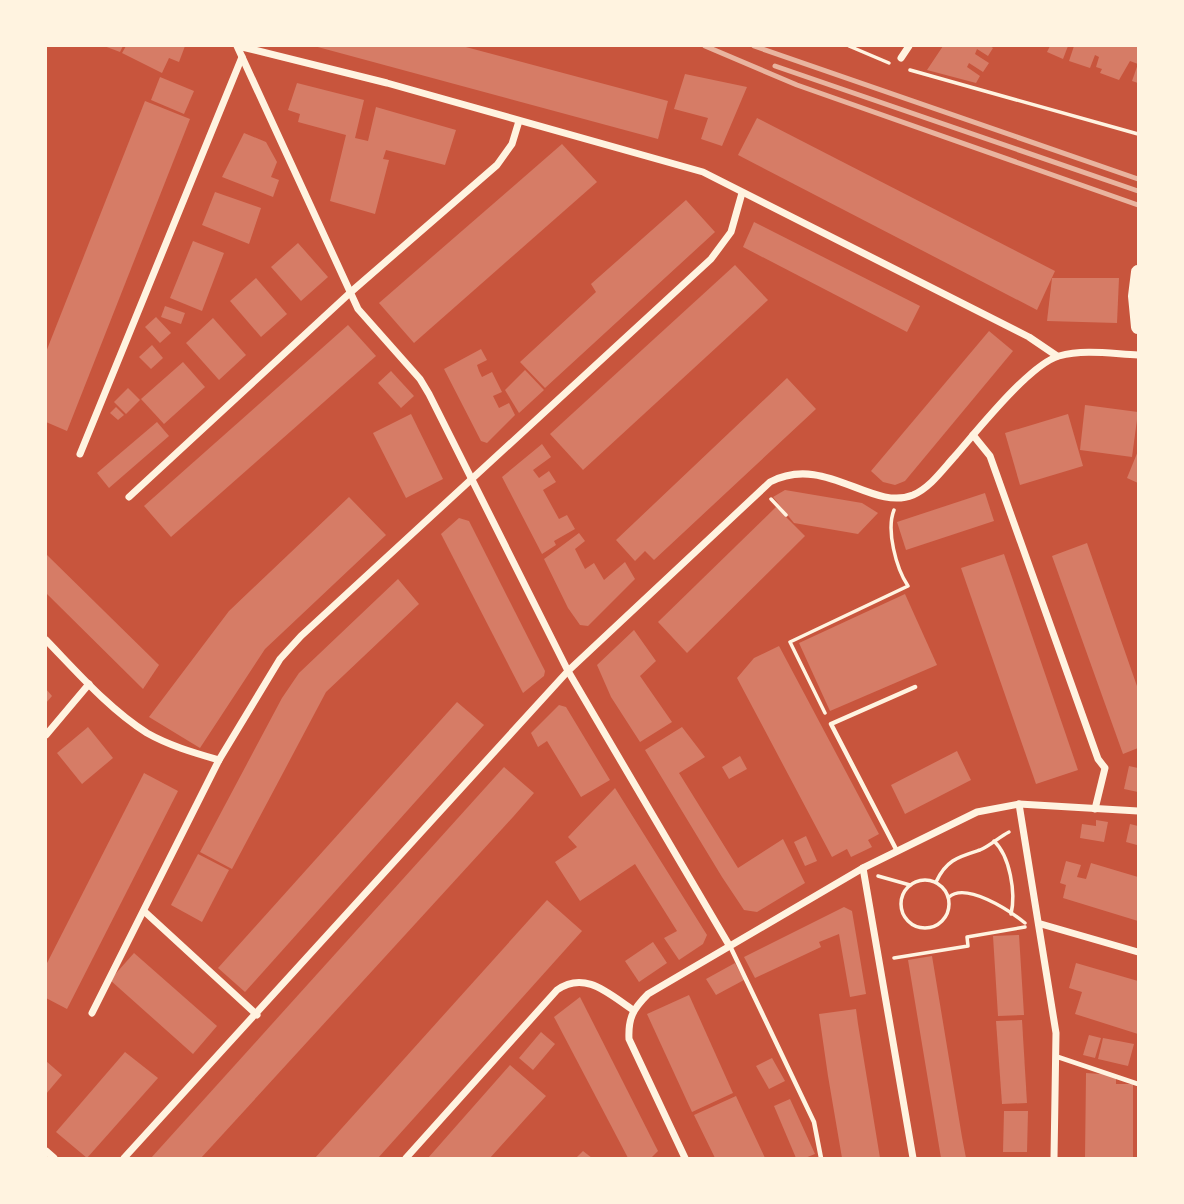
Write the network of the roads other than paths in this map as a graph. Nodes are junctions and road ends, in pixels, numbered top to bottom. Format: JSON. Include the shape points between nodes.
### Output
{"nodes":[{"id":1,"x":238,"y":46,"type":"edge"},
{"id":2,"x":909,"y":46,"type":"edge"},
{"id":3,"x":242,"y":57,"type":"junction"},
{"id":4,"x":898,"y":61,"type":"road end"},
{"id":5,"x":519,"y":121,"type":"junction"},
{"id":6,"x":742,"y":192,"type":"junction"},
{"id":7,"x":1139,"y":272,"type":"edge"},
{"id":8,"x":352,"y":291,"type":"junction"},
{"id":9,"x":1139,"y":327,"type":"edge"},
{"id":10,"x":1139,"y":355,"type":"edge"},
{"id":11,"x":1057,"y":356,"type":"junction"},
{"id":12,"x":973,"y":435,"type":"junction"},
{"id":13,"x":80,"y":454,"type":"dead end"},
{"id":14,"x":472,"y":480,"type":"junction"},
{"id":15,"x":129,"y":497,"type":"dead end"},
{"id":16,"x":46,"y":640,"type":"edge"},
{"id":17,"x":568,"y":671,"type":"junction"},
{"id":18,"x":89,"y":684,"type":"junction"},
{"id":19,"x":915,"y":687,"type":"dead end"},
{"id":20,"x":46,"y":735,"type":"edge"},
{"id":21,"x":219,"y":760,"type":"junction"},
{"id":22,"x":1019,"y":804,"type":"junction"},
{"id":23,"x":1095,"y":808,"type":"junction"},
{"id":24,"x":1139,"y":811,"type":"edge"},
{"id":25,"x":897,"y":851,"type":"junction"},
{"id":26,"x":863,"y":867,"type":"junction"},
{"id":27,"x":145,"y":912,"type":"junction"},
{"id":28,"x":1041,"y":924,"type":"junction"},
{"id":29,"x":729,"y":945,"type":"junction"},
{"id":30,"x":1139,"y":952,"type":"edge"},
{"id":31,"x":633,"y":1010,"type":"junction"},
{"id":32,"x":92,"y":1013,"type":"dead end"},
{"id":33,"x":257,"y":1015,"type":"junction"},
{"id":34,"x":1058,"y":1057,"type":"junction"},
{"id":35,"x":1139,"y":1084,"type":"edge"},
{"id":36,"x":46,"y":1151,"type":"edge"},
{"id":37,"x":54,"y":1158,"type":"edge"},
{"id":38,"x":124,"y":1158,"type":"edge"},
{"id":39,"x":405,"y":1158,"type":"edge"},
{"id":40,"x":684,"y":1158,"type":"edge"},
{"id":41,"x":821,"y":1158,"type":"edge"},
{"id":42,"x":913,"y":1158,"type":"edge"},
{"id":43,"x":1054,"y":1158,"type":"edge"}],
"edges":[{"from":1,"to":3,"type":"street"},
{"from":1,"to":5,"type":"street"},
{"from":2,"to":4,"type":"street"},
{"from":3,"to":8,"type":"street"},
{"from":3,"to":13,"type":"street"},
{"from":5,"to":6,"type":"street","via":[[703,172]]},
{"from":5,"to":8,"type":"street","via":[[506,156]]},
{"from":6,"to":11,"type":"street","via":[[1029,337]]},
{"from":6,"to":14,"type":"street","via":[[731,232],[711,259]]},
{"from":7,"to":9,"type":"main road","via":[[1135,296]]},
{"from":8,"to":14,"type":"street","via":[[367,322],[420,379]]},
{"from":8,"to":15,"type":"street"},
{"from":10,"to":11,"type":"street"},
{"from":11,"to":12,"type":"street","via":[[1024,380]]},
{"from":12,"to":17,"type":"street","via":[[932,481],[899,499],[814,474],[782,476]]},
{"from":12,"to":23,"type":"street","via":[[990,456],[1098,760],[1105,768]]},
{"from":14,"to":17,"type":"street"},
{"from":14,"to":21,"type":"street","via":[[300,636],[280,659]]},
{"from":16,"to":18,"type":"street"},
{"from":17,"to":29,"type":"street"},
{"from":17,"to":33,"type":"street"},
{"from":18,"to":20,"type":"street"},
{"from":18,"to":21,"type":"street","via":[[147,733]]},
{"from":19,"to":25,"type":"lane","via":[[831,724]]},
{"from":21,"to":27,"type":"street"},
{"from":22,"to":23,"type":"street"},
{"from":22,"to":25,"type":"street","via":[[976,811]]},
{"from":22,"to":28,"type":"street"},
{"from":23,"to":24,"type":"street"},
{"from":25,"to":26,"type":"street"},
{"from":26,"to":29,"type":"street"},
{"from":26,"to":42,"type":"street"},
{"from":27,"to":32,"type":"street"},
{"from":27,"to":33,"type":"street"},
{"from":28,"to":30,"type":"street"},
{"from":28,"to":34,"type":"street"},
{"from":29,"to":31,"type":"street","via":[[648,995]]},
{"from":29,"to":41,"type":"lane","via":[[814,1122]]},
{"from":31,"to":39,"type":"street","via":[[596,985],[583,980],[568,982]]},
{"from":31,"to":40,"type":"street","via":[[629,1039]]},
{"from":33,"to":38,"type":"street"},
{"from":34,"to":35,"type":"lane"},
{"from":34,"to":43,"type":"street"},
{"from":36,"to":37,"type":"street"}]}
